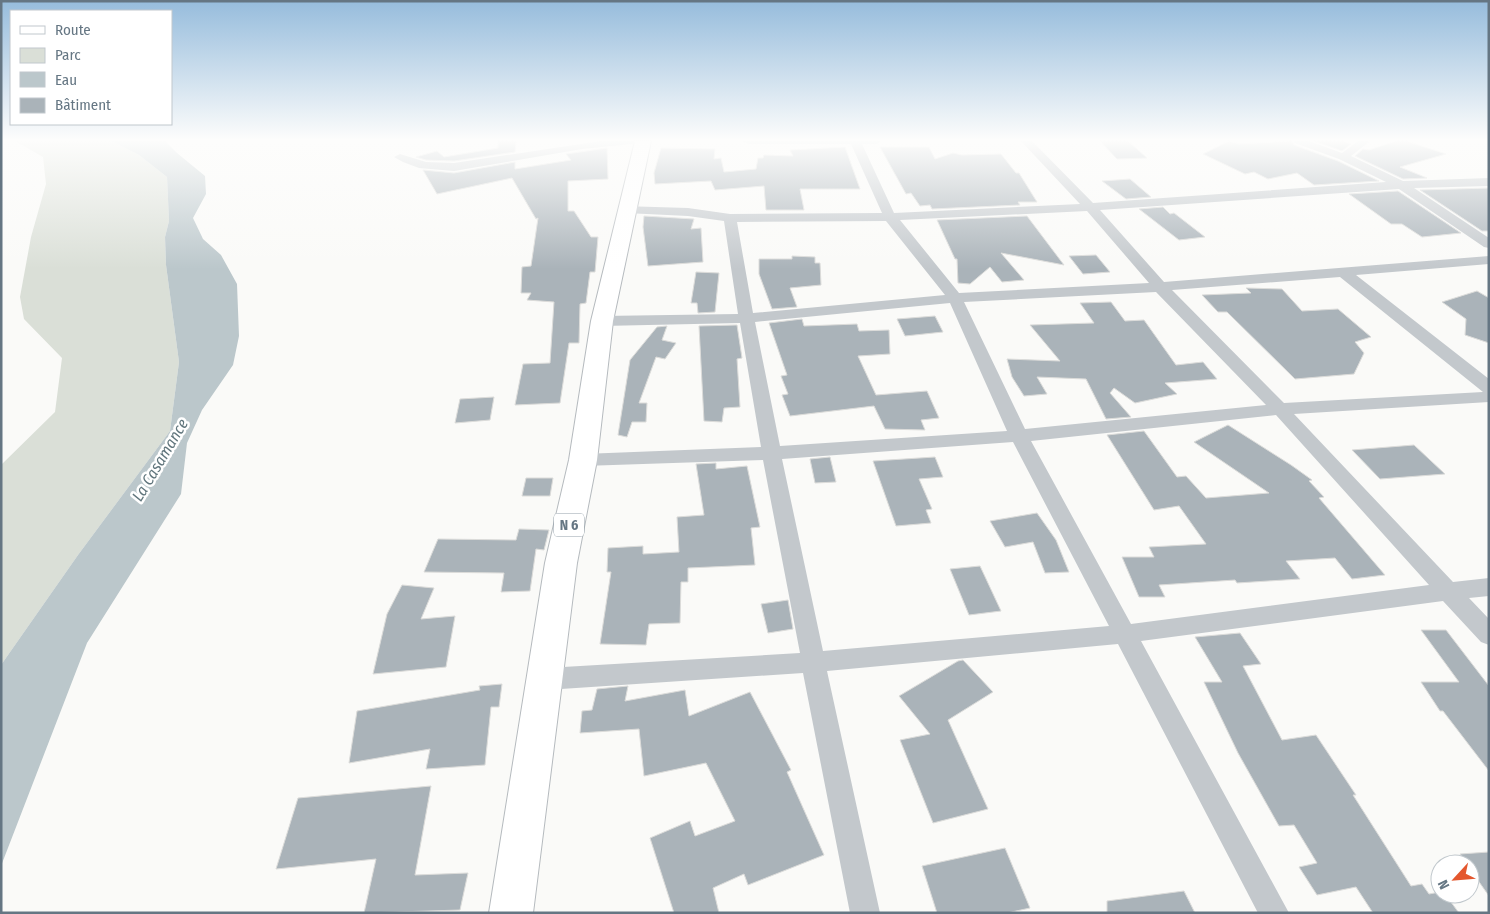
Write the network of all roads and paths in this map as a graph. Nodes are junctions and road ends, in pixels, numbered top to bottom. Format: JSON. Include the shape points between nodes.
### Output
{"nodes":[{"id":1,"x":632,"y":184,"type":"edge"},
{"id":2,"x":874,"y":184,"type":"edge"},
{"id":3,"x":1067,"y":184,"type":"edge"},
{"id":4,"x":1398,"y":184,"type":"edge"},
{"id":5,"x":1441,"y":184,"type":"edge"},
{"id":6,"x":1401,"y":185,"type":"junction"},
{"id":7,"x":1090,"y":207,"type":"junction"},
{"id":8,"x":626,"y":209,"type":"junction"},
{"id":9,"x":890,"y":217,"type":"junction"},
{"id":10,"x":730,"y":218,"type":"junction"},
{"id":11,"x":1489,"y":244,"type":"edge"},
{"id":12,"x":1489,"y":260,"type":"edge"},
{"id":13,"x":1344,"y":273,"type":"junction"},
{"id":14,"x":1160,"y":287,"type":"junction"},
{"id":15,"x":955,"y":298,"type":"junction"},
{"id":16,"x":746,"y":318,"type":"junction"},
{"id":17,"x":602,"y":321,"type":"junction"},
{"id":18,"x":1489,"y":388,"type":"edge"},
{"id":19,"x":1489,"y":397,"type":"edge"},
{"id":20,"x":1280,"y":409,"type":"junction"},
{"id":21,"x":1018,"y":436,"type":"junction"},
{"id":22,"x":771,"y":453,"type":"junction"},
{"id":23,"x":583,"y":460,"type":"junction"},
{"id":24,"x":1489,"y":587,"type":"edge"},
{"id":25,"x":1449,"y":591,"type":"junction"},
{"id":26,"x":1125,"y":634,"type":"junction"},
{"id":27,"x":1489,"y":635,"type":"edge"},
{"id":28,"x":814,"y":662,"type":"junction"},
{"id":29,"x":546,"y":680,"type":"junction"},
{"id":30,"x":511,"y":913,"type":"edge"},
{"id":31,"x":865,"y":913,"type":"edge"},
{"id":32,"x":1274,"y":913,"type":"edge"}],
"edges":[{"from":1,"to":8,"type":"main road","number":"N 6"},
{"from":2,"to":9,"type":"street"},
{"from":3,"to":7,"type":"street"},
{"from":4,"to":6,"type":"street"},
{"from":5,"to":6,"type":"street"},
{"from":6,"to":7,"type":"street"},
{"from":6,"to":11,"type":"street"},
{"from":7,"to":9,"type":"street"},
{"from":7,"to":14,"type":"street"},
{"from":8,"to":10,"type":"street"},
{"from":8,"to":17,"type":"main road","number":"N 6"},
{"from":9,"to":10,"type":"street"},
{"from":9,"to":15,"type":"street"},
{"from":10,"to":16,"type":"street"},
{"from":12,"to":13,"type":"street"},
{"from":13,"to":14,"type":"street"},
{"from":13,"to":18,"type":"street"},
{"from":14,"to":15,"type":"street"},
{"from":14,"to":20,"type":"street"},
{"from":15,"to":16,"type":"street"},
{"from":15,"to":21,"type":"street"},
{"from":16,"to":17,"type":"street"},
{"from":16,"to":22,"type":"street"},
{"from":17,"to":23,"type":"main road","number":"N 6"},
{"from":19,"to":20,"type":"street"},
{"from":20,"to":21,"type":"street"},
{"from":20,"to":25,"type":"street"},
{"from":21,"to":22,"type":"street"},
{"from":21,"to":26,"type":"street"},
{"from":22,"to":23,"type":"street"},
{"from":22,"to":28,"type":"street"},
{"from":23,"to":29,"type":"main road","number":"N 6","via":[[561,563]]},
{"from":24,"to":25,"type":"street"},
{"from":25,"to":26,"type":"street"},
{"from":25,"to":27,"type":"street"},
{"from":26,"to":28,"type":"street"},
{"from":26,"to":32,"type":"street"},
{"from":28,"to":29,"type":"street"},
{"from":28,"to":31,"type":"street"},
{"from":29,"to":30,"type":"main road","number":"N 6"}]}
